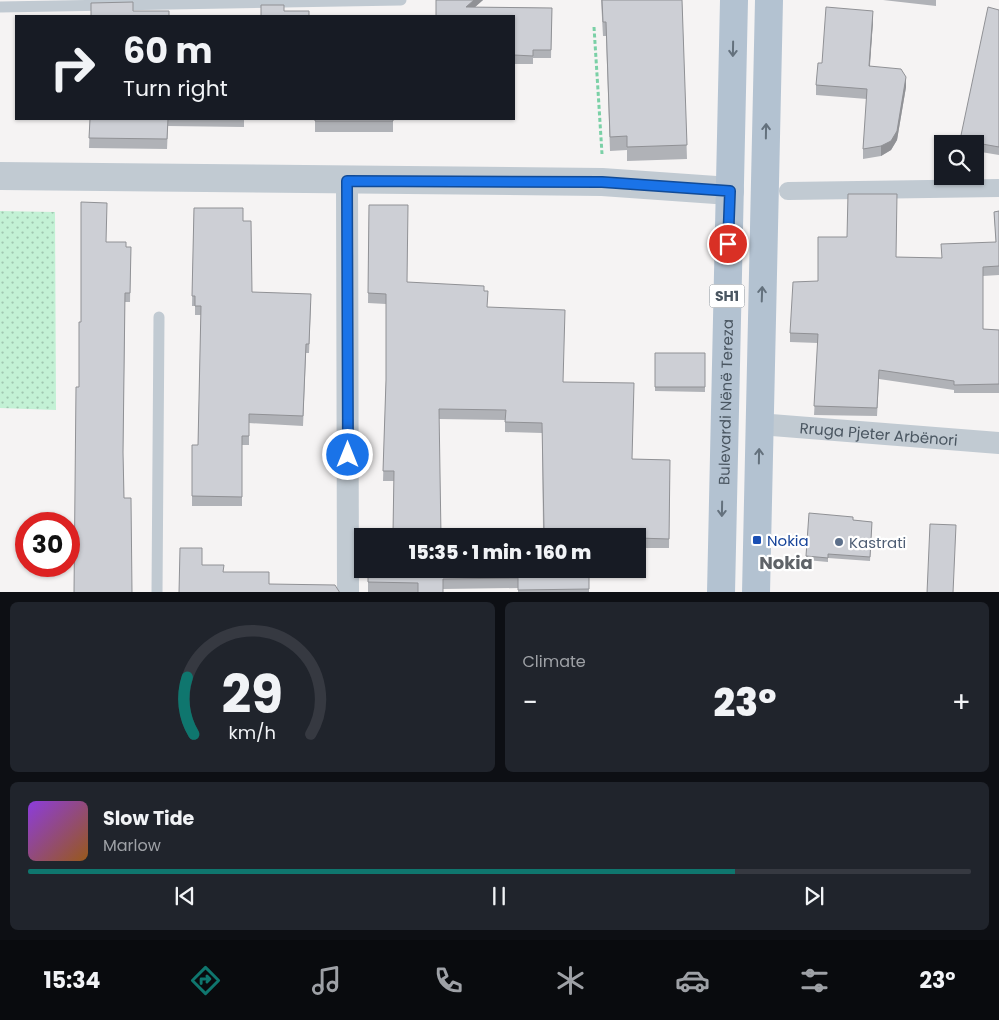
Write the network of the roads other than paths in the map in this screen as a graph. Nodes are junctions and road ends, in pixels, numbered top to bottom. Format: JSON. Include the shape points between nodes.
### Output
{"nodes":[{"id":1,"x":401,"y":0,"type":"edge"},
{"id":2,"x":734,"y":0,"type":"edge"},
{"id":3,"x":769,"y":0,"type":"edge"},
{"id":4,"x":0,"y":7,"type":"edge"},
{"id":5,"x":0,"y":176,"type":"edge"},
{"id":6,"x":347,"y":181,"type":"junction"},
{"id":7,"x":999,"y":188,"type":"edge"},
{"id":8,"x":730,"y":191,"type":"junction"},
{"id":9,"x":776,"y":192,"type":"junction"},
{"id":10,"x":159,"y":317,"type":"dead end"},
{"id":11,"x":759,"y":424,"type":"junction"},
{"id":12,"x":999,"y":443,"type":"edge"},
{"id":13,"x":157,"y":592,"type":"edge"},
{"id":14,"x":348,"y":592,"type":"edge"},
{"id":15,"x":720,"y":592,"type":"edge"},
{"id":16,"x":756,"y":592,"type":"edge"}],
"edges":[{"from":1,"to":4,"type":"lane"},
{"from":2,"to":8,"type":"main road","name":"Bulevardi Nënë Tereza","number":"SH1","one_way":true},
{"from":9,"to":3,"type":"main road","number":"SH1","one_way":true},
{"from":5,"to":6,"type":"street"},
{"from":6,"to":8,"type":"street","via":[[602,182]]},
{"from":6,"to":14,"type":"street"},
{"from":7,"to":9,"type":"street"},
{"from":8,"to":15,"type":"main road","name":"Bulevardi Nënë Tereza","number":"SH1","one_way":true},
{"from":11,"to":9,"type":"main road","number":"SH1","one_way":true},
{"from":10,"to":13,"type":"lane"},
{"from":11,"to":12,"type":"street","name":"Rruga Pjeter Arbënori"},
{"from":16,"to":11,"type":"main road","number":"SH1","one_way":true}]}
